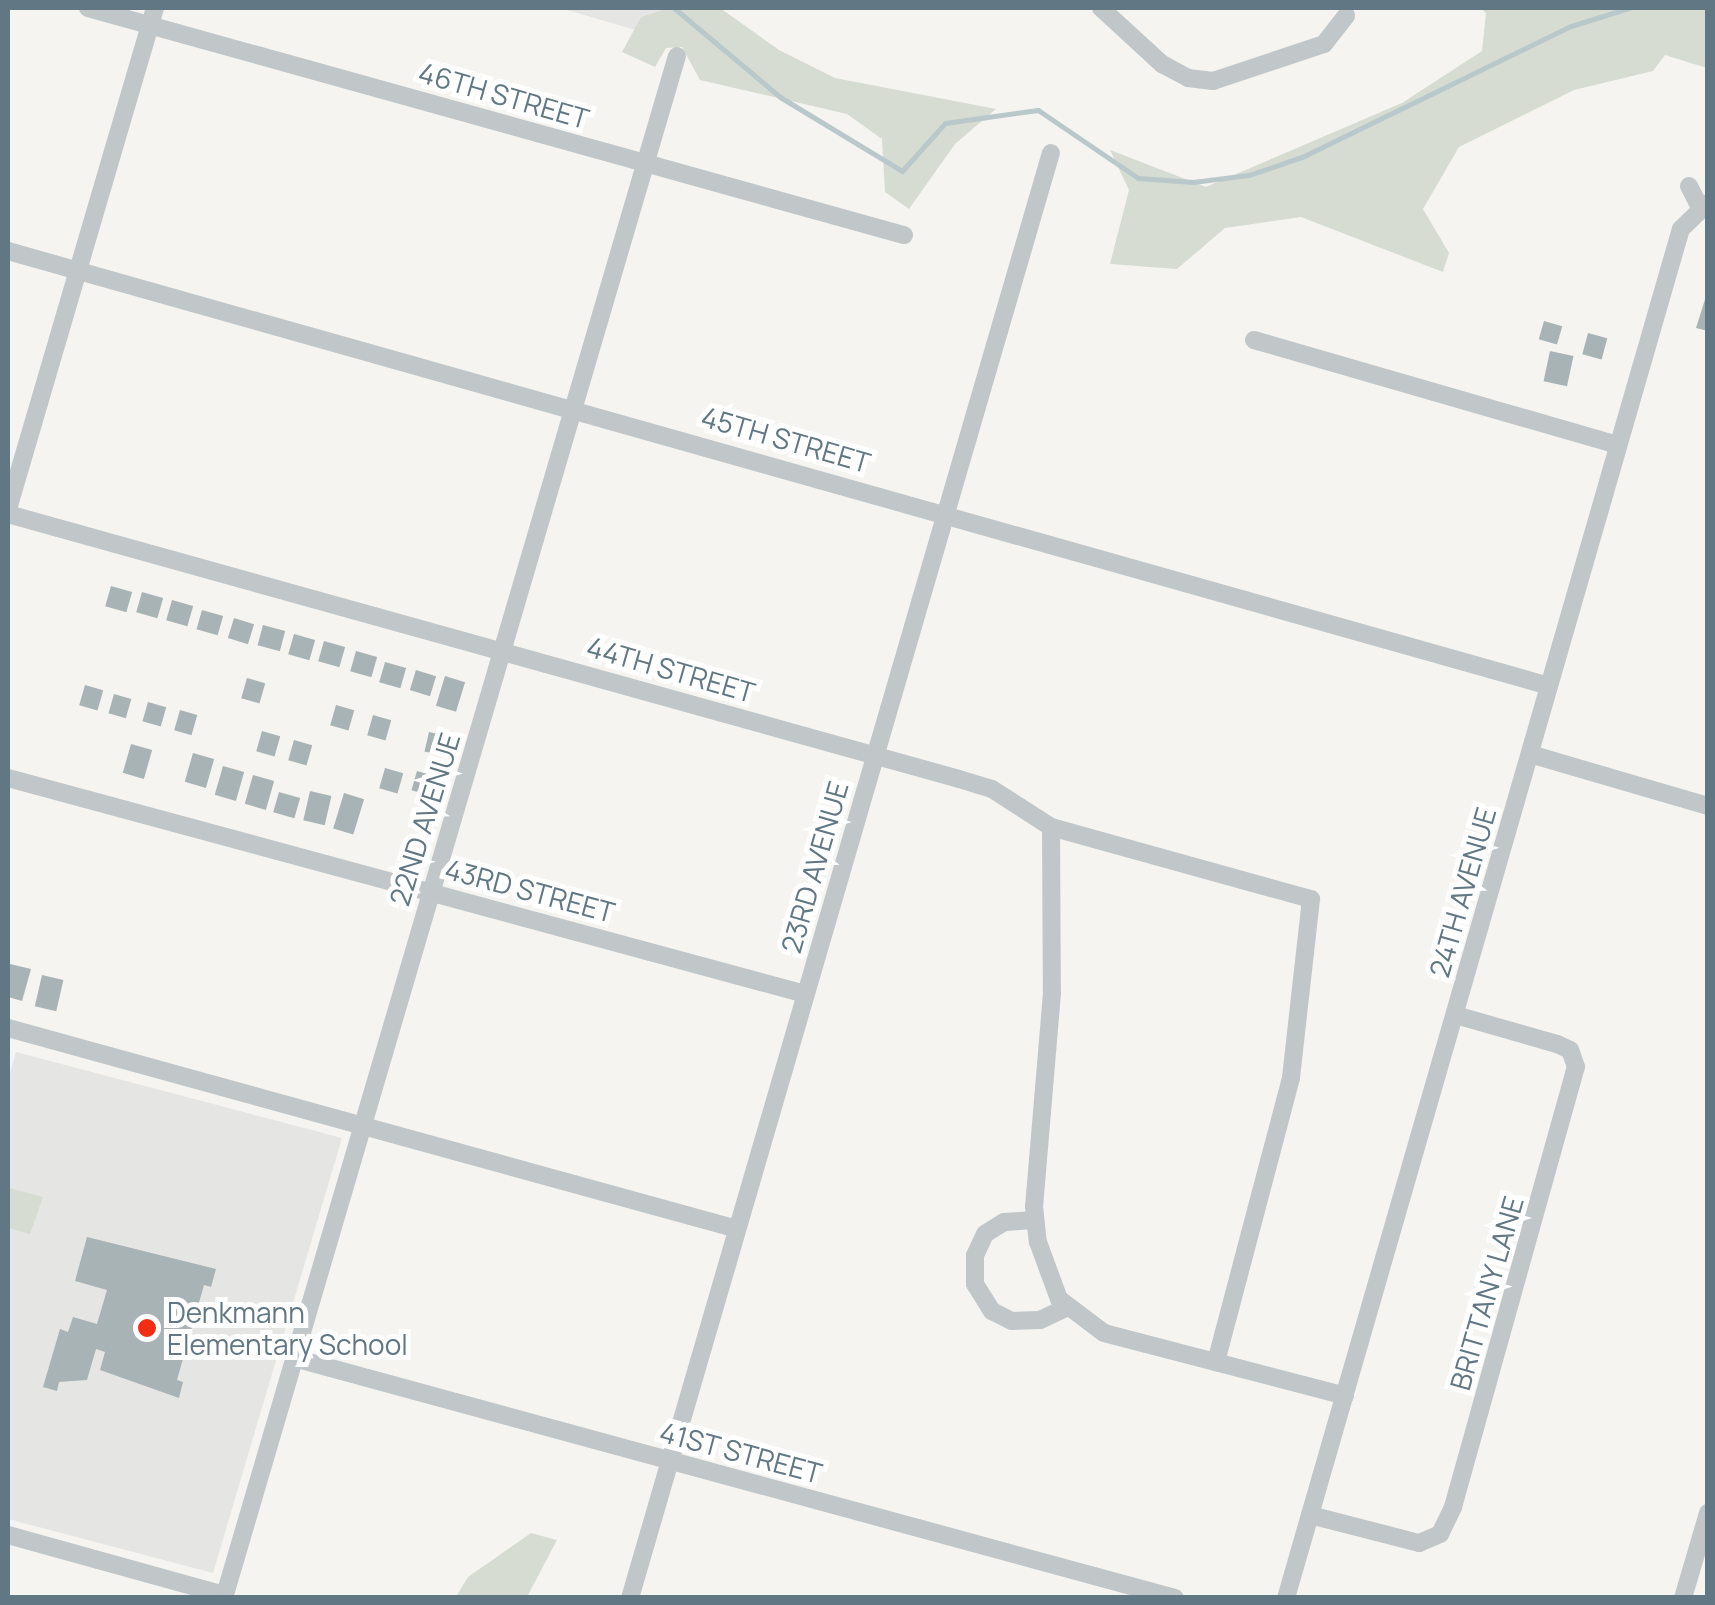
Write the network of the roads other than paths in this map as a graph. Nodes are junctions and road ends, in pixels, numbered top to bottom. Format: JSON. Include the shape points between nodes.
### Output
{"nodes":[{"id":1,"x":88,"y":8,"type":"edge"},
{"id":2,"x":1100,"y":8,"type":"edge"},
{"id":3,"x":152,"y":16,"type":"edge"},
{"id":4,"x":1346,"y":16,"type":"dead end"},
{"id":5,"x":677,"y":56,"type":"dead end"},
{"id":6,"x":1051,"y":153,"type":"dead end"},
{"id":7,"x":646,"y":164,"type":"junction"},
{"id":8,"x":1689,"y":186,"type":"dead end"},
{"id":9,"x":1703,"y":205,"type":"edge"},
{"id":10,"x":904,"y":236,"type":"dead end"},
{"id":11,"x":8,"y":250,"type":"edge"},
{"id":12,"x":79,"y":271,"type":"junction"},
{"id":13,"x":1254,"y":340,"type":"dead end"},
{"id":14,"x":574,"y":408,"type":"junction"},
{"id":15,"x":1618,"y":445,"type":"junction"},
{"id":16,"x":8,"y":512,"type":"edge"},
{"id":17,"x":946,"y":512,"type":"junction"},
{"id":18,"x":503,"y":650,"type":"junction"},
{"id":19,"x":1549,"y":686,"type":"junction"},
{"id":20,"x":1530,"y":754,"type":"junction"},
{"id":21,"x":875,"y":756,"type":"junction"},
{"id":22,"x":8,"y":778,"type":"edge"},
{"id":23,"x":1708,"y":806,"type":"edge"},
{"id":24,"x":1051,"y":827,"type":"junction"},
{"id":25,"x":431,"y":892,"type":"junction"},
{"id":26,"x":805,"y":994,"type":"junction"},
{"id":27,"x":1455,"y":1015,"type":"junction"},
{"id":28,"x":8,"y":1028,"type":"edge"},
{"id":29,"x":362,"y":1126,"type":"junction"},
{"id":30,"x":1034,"y":1220,"type":"junction"},
{"id":31,"x":736,"y":1229,"type":"junction"},
{"id":32,"x":1066,"y":1308,"type":"junction"},
{"id":33,"x":294,"y":1358,"type":"junction"},
{"id":34,"x":1216,"y":1362,"type":"junction"},
{"id":35,"x":1344,"y":1396,"type":"junction"},
{"id":36,"x":669,"y":1460,"type":"junction"},
{"id":37,"x":1708,"y":1514,"type":"edge"},
{"id":38,"x":1310,"y":1515,"type":"junction"},
{"id":39,"x":8,"y":1535,"type":"edge"},
{"id":40,"x":224,"y":1596,"type":"edge"},
{"id":41,"x":630,"y":1598,"type":"edge"},
{"id":42,"x":1175,"y":1598,"type":"edge"},
{"id":43,"x":1286,"y":1598,"type":"edge"},
{"id":44,"x":1683,"y":1598,"type":"edge"}],
"edges":[{"from":1,"to":3,"type":"street","name":"46TH STREET"},
{"from":2,"to":4,"type":"street","via":[[1162,64],[1213,82],[1324,44]]},
{"from":3,"to":7,"type":"street","name":"46TH STREET"},
{"from":3,"to":12,"type":"street"},
{"from":5,"to":7,"type":"street","name":"22ND AVENUE"},
{"from":6,"to":17,"type":"street","name":"23RD AVENUE"},
{"from":7,"to":10,"type":"street","name":"46TH STREET"},
{"from":7,"to":14,"type":"street","name":"22ND AVENUE"},
{"from":8,"to":9,"type":"street"},
{"from":9,"to":15,"type":"street","name":"24TH AVENUE","via":[[1681,228]]},
{"from":11,"to":12,"type":"street","name":"45TH STREET"},
{"from":12,"to":14,"type":"street","name":"45TH STREET"},
{"from":12,"to":16,"type":"street"},
{"from":13,"to":15,"type":"street"},
{"from":14,"to":17,"type":"street","name":"45TH STREET"},
{"from":14,"to":18,"type":"street","name":"22ND AVENUE"},
{"from":15,"to":19,"type":"street","name":"24TH AVENUE"},
{"from":16,"to":18,"type":"street","name":"44TH STREET"},
{"from":17,"to":19,"type":"street","name":"45TH STREET"},
{"from":17,"to":21,"type":"street","name":"23RD AVENUE"},
{"from":18,"to":21,"type":"street","name":"44TH STREET"},
{"from":18,"to":25,"type":"street","name":"22ND AVENUE"},
{"from":19,"to":20,"type":"street","name":"24TH AVENUE"},
{"from":20,"to":23,"type":"street"},
{"from":20,"to":27,"type":"street","name":"24TH AVENUE"},
{"from":21,"to":24,"type":"street","name":"44TH STREET","via":[[992,790]]},
{"from":21,"to":26,"type":"street","name":"23RD AVENUE"},
{"from":22,"to":25,"type":"street","name":"43RD STREET"},
{"from":24,"to":30,"type":"street","via":[[1052,993]]},
{"from":24,"to":34,"type":"street","name":"44TH STREET","via":[[1312,899],[1291,1078]]},
{"from":25,"to":26,"type":"street","name":"43RD STREET"},
{"from":25,"to":29,"type":"street","name":"22ND AVENUE"},
{"from":26,"to":31,"type":"street","name":"23RD AVENUE"},
{"from":27,"to":35,"type":"street","name":"24TH AVENUE"},
{"from":27,"to":38,"type":"street","name":"BRITTANY LANE","via":[[1557,1044],[1570,1050],[1576,1067],[1453,1508],[1440,1534],[1418,1543]]},
{"from":28,"to":29,"type":"street"},
{"from":29,"to":31,"type":"street"},
{"from":29,"to":33,"type":"street","name":"22ND AVENUE"},
{"from":30,"to":32,"type":"street"},
{"from":30,"to":32,"type":"street","via":[[1004,1222],[985,1234],[975,1256],[975,1284],[992,1310],[1012,1321],[1040,1320]]},
{"from":31,"to":36,"type":"street","name":"23RD AVENUE"},
{"from":32,"to":34,"type":"street","via":[[1104,1333]]},
{"from":33,"to":36,"type":"street","name":"41ST STREET"},
{"from":33,"to":40,"type":"street","name":"22ND AVENUE"},
{"from":34,"to":35,"type":"street"},
{"from":35,"to":38,"type":"street","name":"24TH AVENUE"},
{"from":36,"to":41,"type":"street","name":"23RD AVENUE"},
{"from":36,"to":42,"type":"street","name":"41ST STREET"},
{"from":37,"to":44,"type":"street"},
{"from":38,"to":43,"type":"street","name":"24TH AVENUE"},
{"from":39,"to":40,"type":"street"}]}
